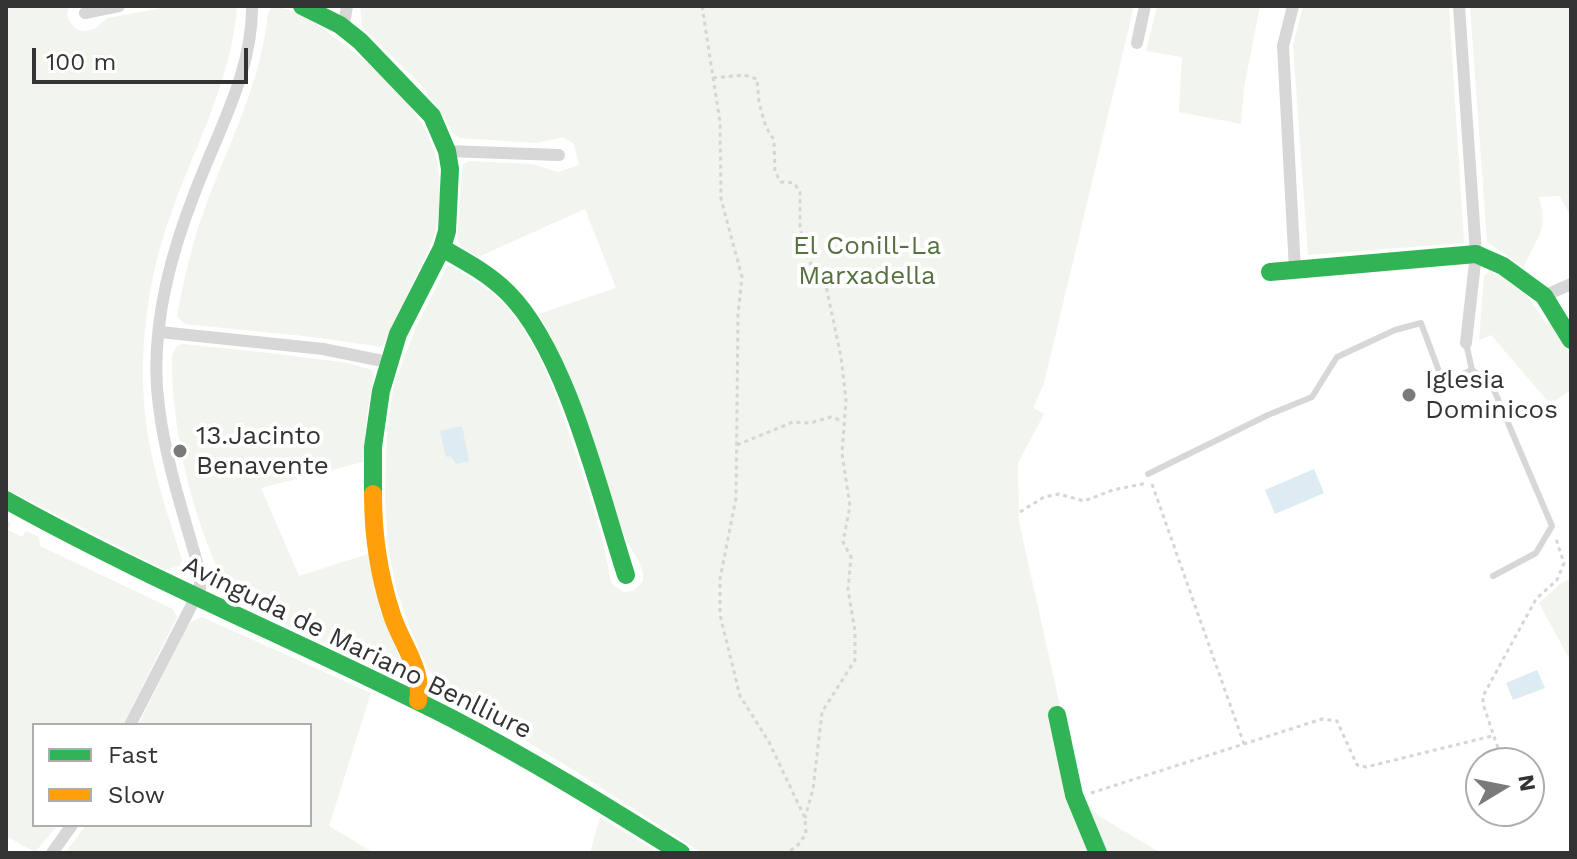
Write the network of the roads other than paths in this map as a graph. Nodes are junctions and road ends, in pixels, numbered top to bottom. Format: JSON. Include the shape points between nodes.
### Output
{"nodes":[{"id":1,"x":119,"y":6,"type":"edge"},
{"id":2,"x":252,"y":6,"type":"edge"},
{"id":3,"x":302,"y":6,"type":"edge"},
{"id":4,"x":347,"y":6,"type":"edge"},
{"id":5,"x":1145,"y":6,"type":"edge"},
{"id":6,"x":1293,"y":6,"type":"edge"},
{"id":7,"x":1459,"y":6,"type":"edge"},
{"id":8,"x":85,"y":13,"type":"dead end"},
{"id":9,"x":340,"y":25,"type":"junction"},
{"id":10,"x":1137,"y":43,"type":"dead end"},
{"id":11,"x":447,"y":151,"type":"junction"},
{"id":12,"x":559,"y":155,"type":"dead end"},
{"id":13,"x":442,"y":248,"type":"junction"},
{"id":14,"x":1476,"y":254,"type":"junction"},
{"id":15,"x":1295,"y":270,"type":"junction"},
{"id":16,"x":1270,"y":272,"type":"dead end"},
{"id":17,"x":1571,"y":284,"type":"edge"},
{"id":18,"x":1544,"y":296,"type":"junction"},
{"id":19,"x":160,"y":332,"type":"junction"},
{"id":20,"x":1571,"y":340,"type":"edge"},
{"id":21,"x":1466,"y":343,"type":"joint"},
{"id":22,"x":388,"y":362,"type":"junction"},
{"id":23,"x":1472,"y":370,"type":"junction"},
{"id":24,"x":1149,"y":478,"type":"road end"},
{"id":25,"x":6,"y":500,"type":"edge"},
{"id":26,"x":626,"y":575,"type":"dead end"},
{"id":27,"x":1493,"y":576,"type":"dead end"},
{"id":28,"x":194,"y":598,"type":"junction"},
{"id":29,"x":418,"y":701,"type":"junction"},
{"id":30,"x":1057,"y":715,"type":"dead end"},
{"id":31,"x":131,"y":723,"type":"edge"},
{"id":32,"x":71,"y":827,"type":"edge"},
{"id":33,"x":52,"y":853,"type":"edge"},
{"id":34,"x":681,"y":853,"type":"edge"},
{"id":35,"x":1098,"y":853,"type":"edge"}],
"edges":[{"from":1,"to":8,"type":"street"},
{"from":2,"to":19,"type":"street","via":[[243,70],[180,233]]},
{"from":3,"to":9,"type":"street"},
{"from":4,"to":9,"type":"street"},
{"from":5,"to":10,"type":"street"},
{"from":6,"to":15,"type":"street","via":[[1283,46]]},
{"from":7,"to":14,"type":"street"},
{"from":9,"to":11,"type":"street","via":[[432,116]]},
{"from":11,"to":12,"type":"street"},
{"from":11,"to":13,"type":"street","via":[[450,195]]},
{"from":13,"to":22,"type":"street"},
{"from":13,"to":26,"type":"street","via":[[497,282],[533,326],[574,416]]},
{"from":14,"to":15,"type":"street"},
{"from":14,"to":18,"type":"street"},
{"from":14,"to":21,"type":"street"},
{"from":15,"to":16,"type":"street"},
{"from":17,"to":18,"type":"street"},
{"from":18,"to":20,"type":"street"},
{"from":19,"to":22,"type":"street","via":[[323,349]]},
{"from":19,"to":28,"type":"street","via":[[158,405],[200,573]]},
{"from":21,"to":23,"type":"lane"},
{"from":22,"to":29,"type":"street","via":[[374,449],[374,519],[392,617],[418,676]]},
{"from":23,"to":24,"type":"lane","via":[[1443,382],[1421,323],[1395,330],[1337,357],[1312,397]]},
{"from":23,"to":27,"type":"lane","via":[[1491,383],[1552,526],[1536,553]]},
{"from":25,"to":28,"type":"street","name":"Avinguda de Mariano Benlliure"},
{"from":28,"to":29,"type":"street","name":"Avinguda de Mariano Benlliure"},
{"from":28,"to":31,"type":"street"},
{"from":29,"to":34,"type":"street","name":"Avinguda de Mariano Benlliure","via":[[510,749]]},
{"from":30,"to":35,"type":"street","via":[[1074,795]]},
{"from":32,"to":33,"type":"street"}]}
